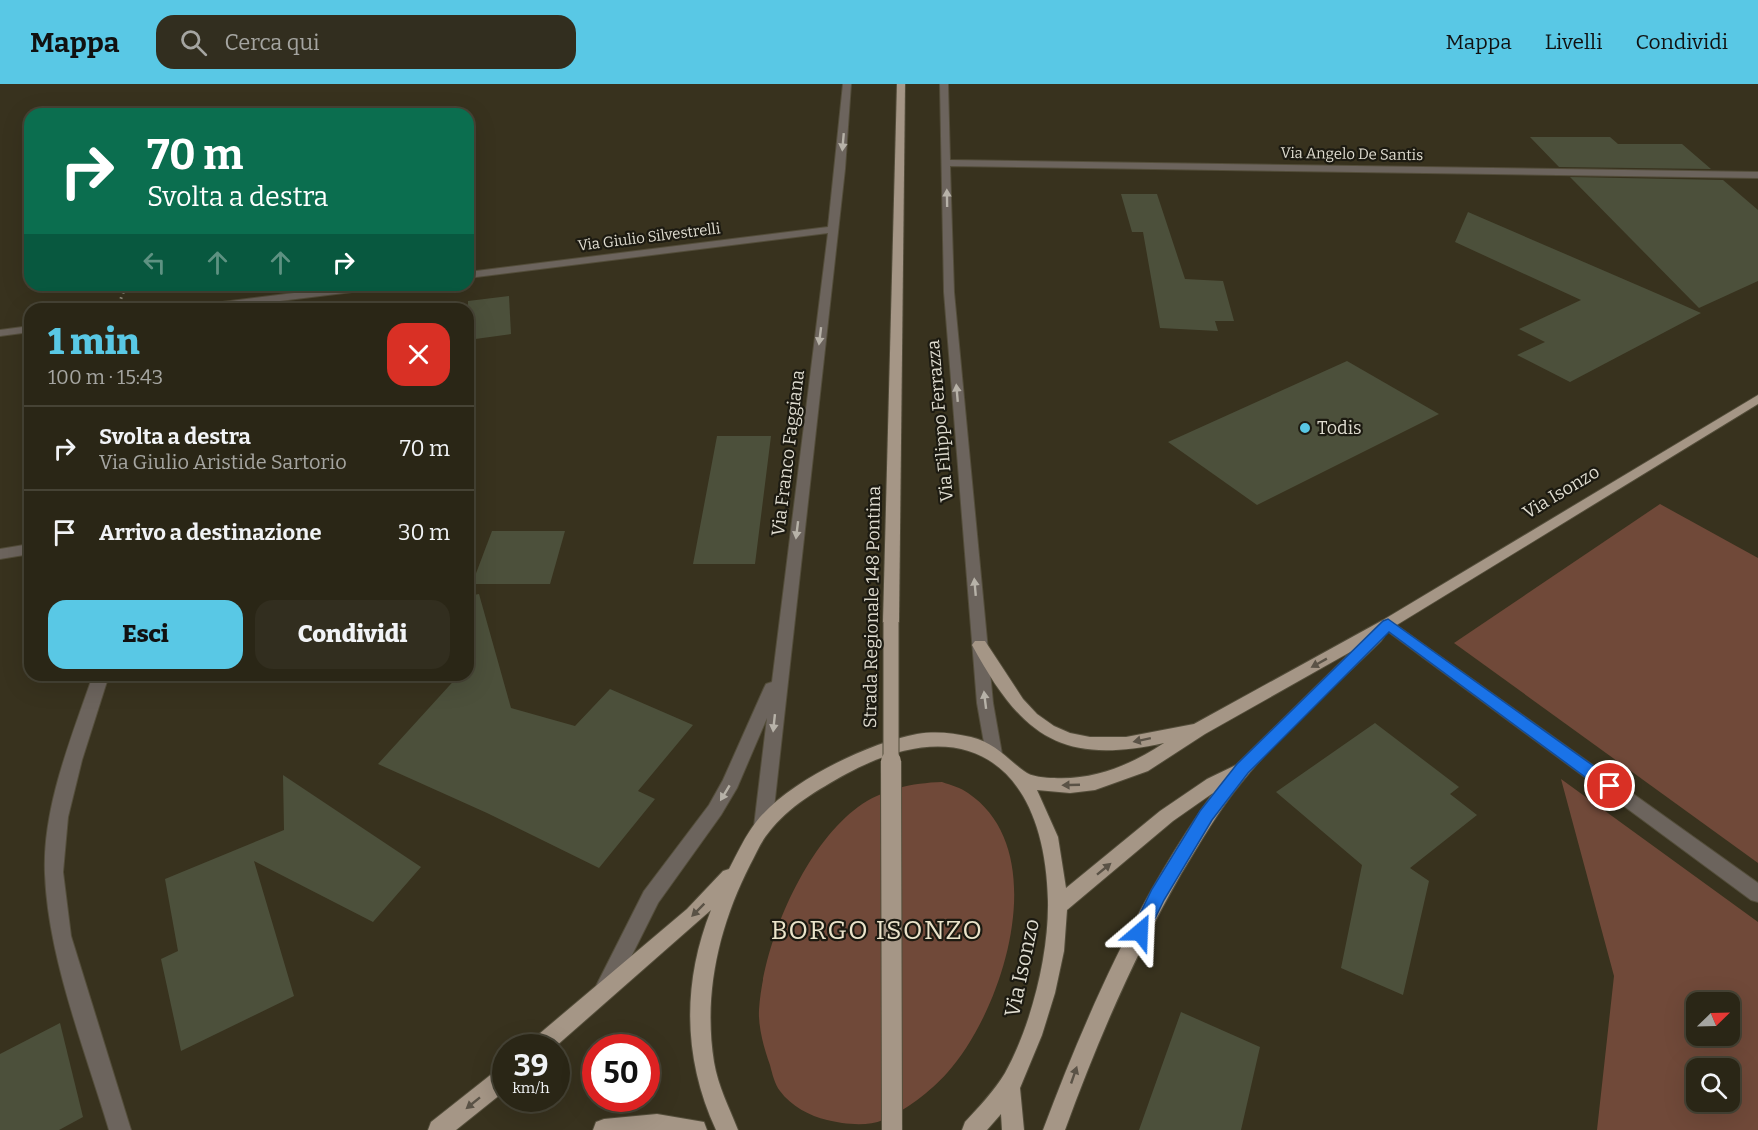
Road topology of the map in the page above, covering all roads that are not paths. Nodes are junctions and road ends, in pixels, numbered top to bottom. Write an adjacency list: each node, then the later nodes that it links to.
1 (847, 84): 6 (street, Via Franco Faggiana, one-way to 6)
2 (901, 84): 36 (main road, Strada Regionale 148 Pontina, bridge)
3 (944, 84): 4 (street, Via Filippo Ferrazza)
4 (946, 163): 5 (street, Via Angelo De Santis); 16 (street, Via Filippo Ferrazza, one-way to 4)
5 (1758, 174)
6 (833, 229): 7 (street, Via Giulio Silvestrelli); 17 (street, Via Franco Faggiana, one-way to 17)
7 (474, 274)
8 (336, 291): 9 (street)
9 (239, 303)
10 (24, 330): 11 (street)
11 (0, 333)
12 (1758, 399): 15 (main road, Via Isonzo)
13 (24, 550): 14 (street)
14 (0, 554)
15 (1388, 624): 19 (main road, one-way to 19); 21 (main road); 25 (street)
16 (980, 645): 19 (main road, one-way to 16); 20 (street, Via Filippo Ferrazza, one-way to 16)
17 (781, 663): 23 (street, Via Franco Faggiana, one-way to 23); 27 (street, one-way to 27)
18 (98, 681): 31 (street)
19 (1199, 729): 22 (main road, one-way to 22)
20 (994, 754): 22 (main road, Via Isonzo); 23 (main road, Via Isonzo)
21 (1243, 769): 26 (main road, one-way to 21); 39 (main road, one-way to 21)
22 (1021, 778): 26 (main road, Via Isonzo)
23 (763, 826): 24 (main road, Via Isonzo)
24 (738, 868): 27 (main road, one-way to 27); 35 (main road)
25 (1758, 894)
26 (1058, 906): 29 (main road, Via Isonzo)
27 (604, 991): 28 (main road)
28 (554, 1034)
29 (1010, 1086): 37 (main road, Via Isonzo); 38 (main road)
30 (492, 1087): 32 (main road, one-way to 32)
31 (120, 1130)
32 (439, 1130)
33 (604, 1130): 34 (main road)
34 (696, 1130)
35 (727, 1130)
36 (892, 1130)
37 (974, 1130)
38 (1013, 1130)
39 (1054, 1130)

